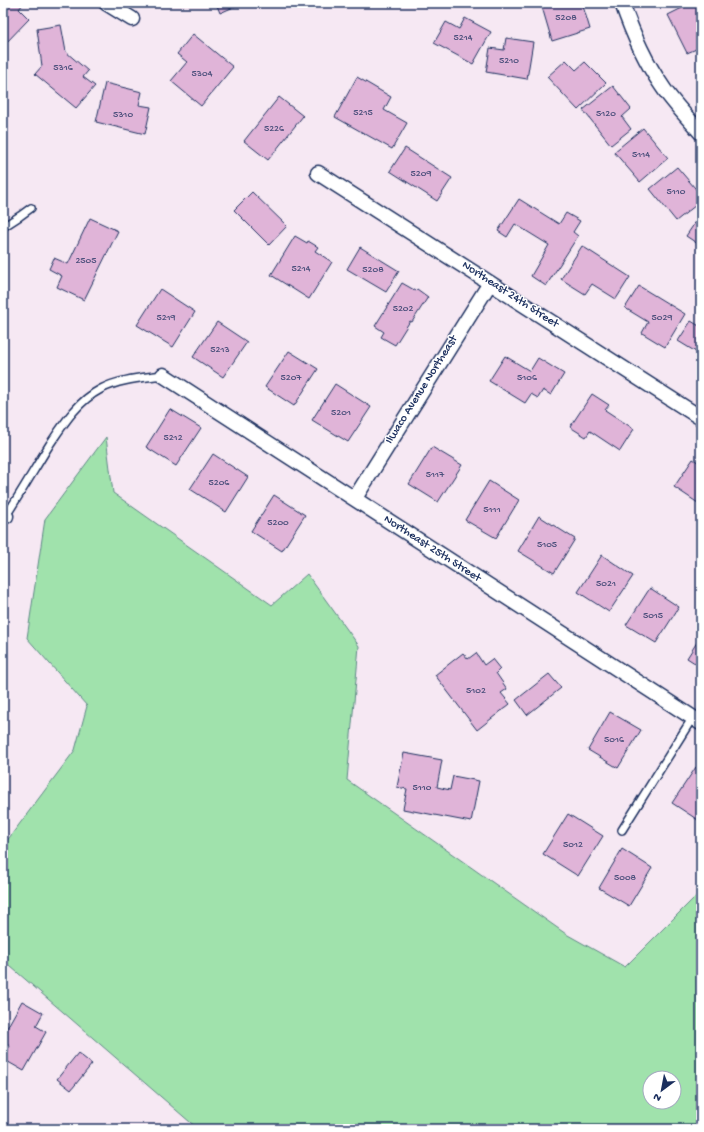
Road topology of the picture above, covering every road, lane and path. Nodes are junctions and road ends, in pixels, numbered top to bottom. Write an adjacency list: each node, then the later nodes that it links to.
1 (106, 3): 3 (street)
2 (622, 3): 4 (street)
3 (132, 19)
4 (701, 133)
5 (318, 173): 8 (street, Northeast 24th Street)
6 (31, 208): 7 (lane)
7 (3, 227)
8 (490, 283): 10 (street, Northeast 24th Street); 11 (street, Ilwaco Avenue Northeast)
9 (163, 375): 11 (street, Northeast 25th Street); 12 (lane)
10 (701, 418)
11 (354, 498): 13 (street, Northeast 25th Street)
12 (4, 516)
13 (697, 720): 14 (lane)
14 (622, 830)

